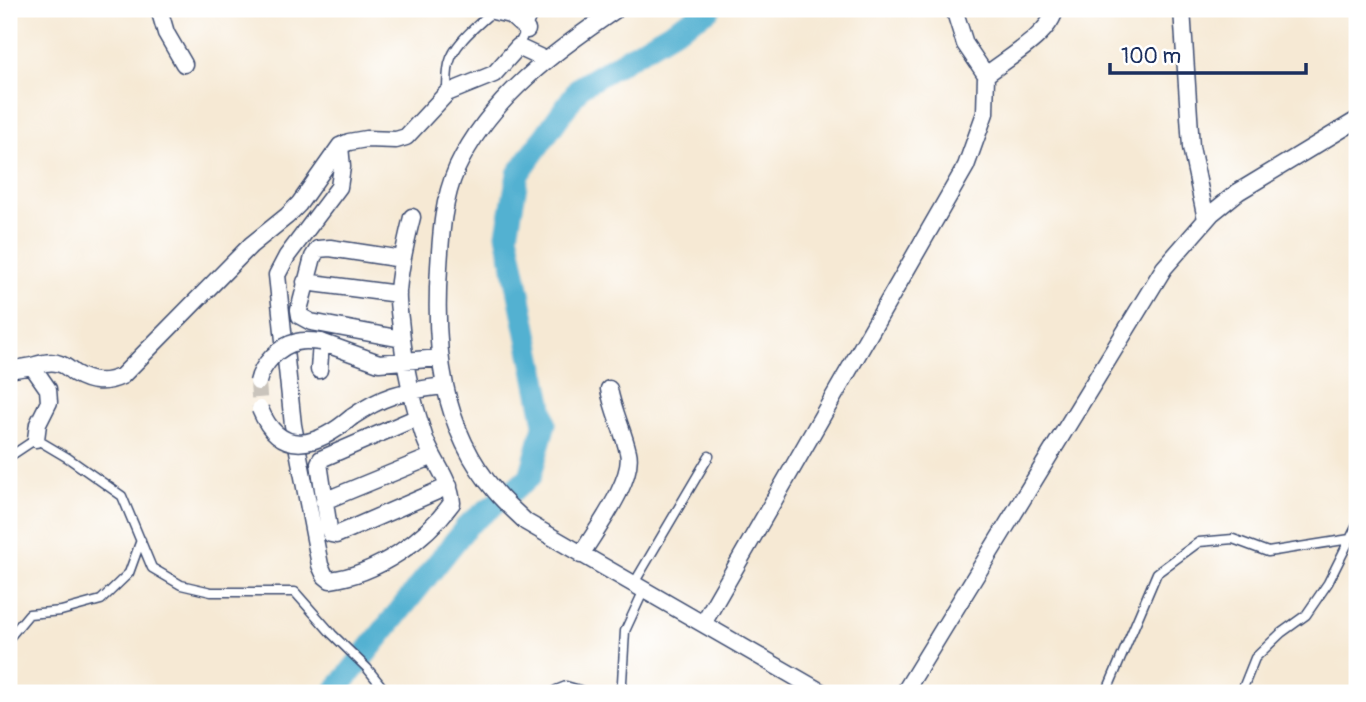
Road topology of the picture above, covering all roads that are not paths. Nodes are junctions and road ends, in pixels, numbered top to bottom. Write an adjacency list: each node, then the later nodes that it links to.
1 (159, 9): 11 (street)
2 (535, 9): 8 (lane)
3 (617, 9): 10 (street)
4 (954, 9): 12 (street)
5 (1055, 9): 12 (street)
6 (1182, 9): 17 (street)
7 (494, 10): 8 (street); 13 (lane)
8 (527, 30): 9 (lane)
9 (519, 47): 10 (street); 13 (street)
10 (546, 60): 23 (street)
11 (184, 64)
12 (986, 75): 45 (street)
13 (447, 93): 15 (street)
14 (1357, 120): 17 (street)
15 (340, 146): 25 (street); 38 (street)
16 (412, 217): 18 (street)
17 (1206, 219): 52 (street)
18 (402, 259): 19 (street); 20 (street)
19 (305, 282): 20 (street); 21 (street)
20 (398, 294): 21 (street)
21 (402, 339): 24 (street)
22 (321, 342): 24 (street); 26 (street); 28 (street, bridge)
23 (440, 358): 24 (street); 29 (street)
24 (404, 361): 31 (street)
25 (32, 366): 27 (street); 34 (street)
26 (319, 369)
27 (9, 370)
28 (258, 382)
29 (443, 386): 31 (street); 43 (street)
30 (609, 389): 43 (street)
31 (410, 391): 32 (street, bridge); 33 (street)
32 (260, 409)
33 (418, 417): 37 (street); 39 (street)
34 (36, 439): 36 (lane); 42 (lane)
35 (709, 456): 44 (lane)
36 (9, 457)
37 (431, 457): 38 (street); 39 (street)
38 (449, 486): 39 (street)
39 (324, 501)
40 (1357, 525): 41 (lane)
41 (1350, 539): 53 (lane); 54 (lane)
42 (141, 540): 46 (lane); 47 (lane)
43 (581, 555): 44 (street)
44 (638, 588): 45 (street); 50 (lane)
45 (704, 622): 51 (street)
46 (9, 638)
47 (387, 693)
48 (554, 693): 49 (lane)
49 (590, 693)
50 (618, 693)
51 (823, 693)
52 (904, 693)
53 (1106, 693)
54 (1241, 693)

